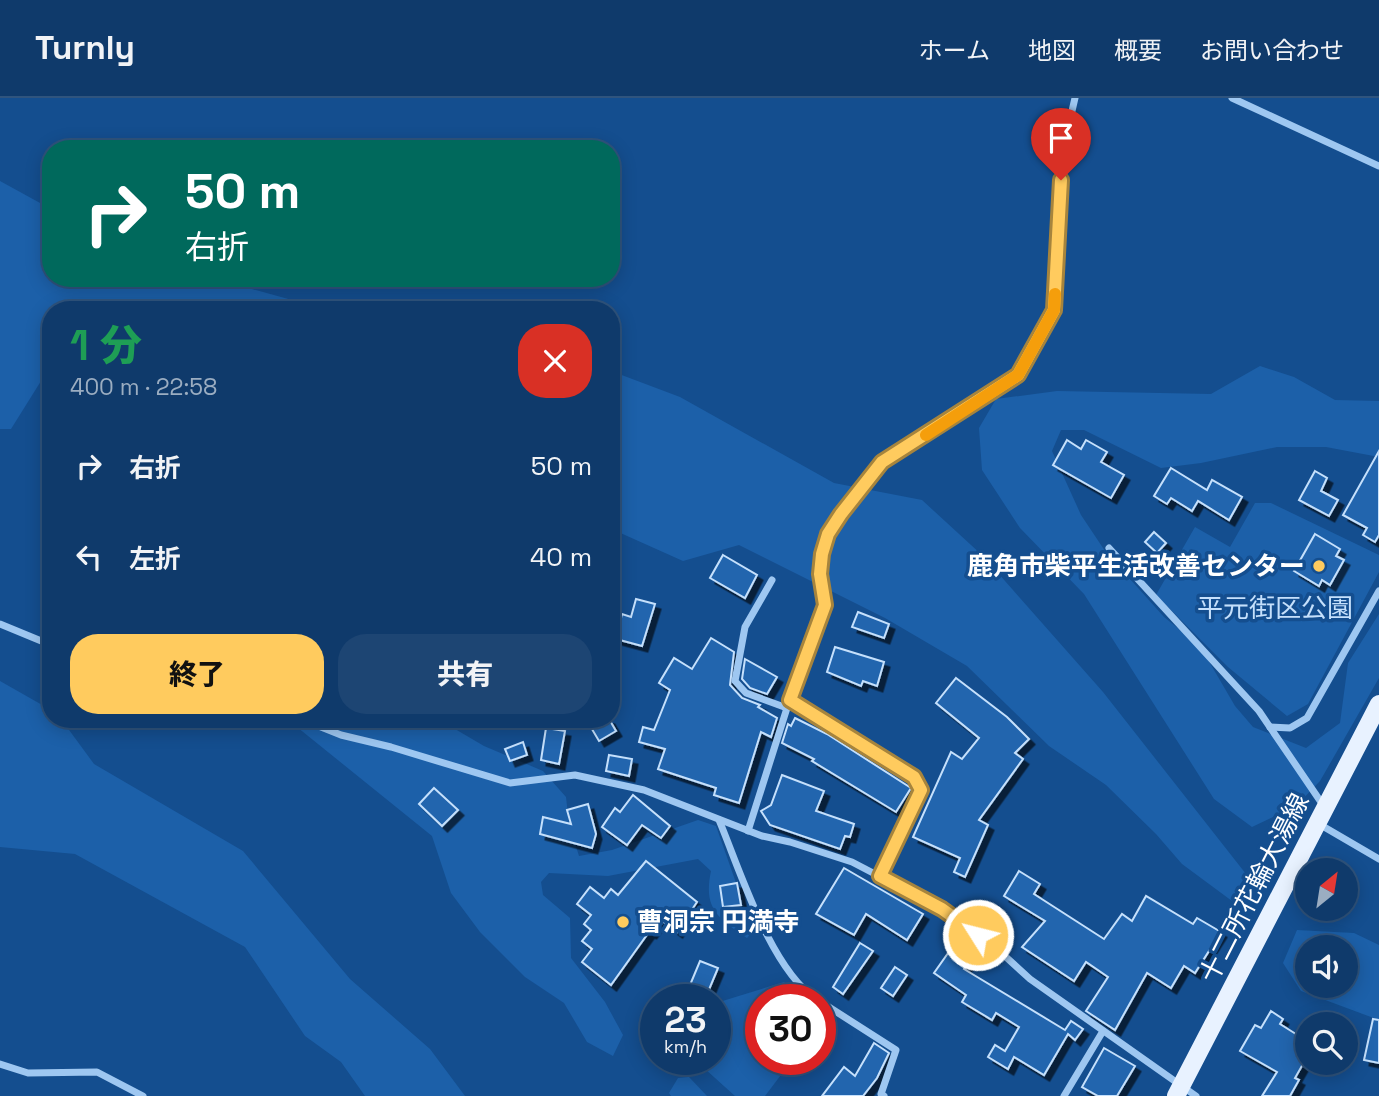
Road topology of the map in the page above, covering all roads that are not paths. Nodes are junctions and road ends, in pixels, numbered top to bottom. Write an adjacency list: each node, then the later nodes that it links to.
1 (1075, 98): 9 (street)
2 (1232, 98): 3 (street)
3 (1379, 166)
4 (1109, 548): 11 (street)
5 (772, 580): 9 (street)
6 (1379, 591): 11 (street)
7 (0, 624): 8 (street)
8 (42, 641)
9 (788, 704): 15 (street); 17 (street)
10 (1379, 704): 13 (main road, 十二所花輪大湯線)
11 (1270, 727): 13 (street)
12 (324, 728): 14 (street)
13 (1321, 816): 16 (street); 22 (main road, 十二所花輪大湯線)
14 (719, 820): 15 (street); 18 (street)
15 (748, 831): 17 (street)
16 (1379, 859)
17 (880, 876): 20 (street)
18 (803, 984)
19 (836, 1012): 24 (street)
20 (1103, 1031): 22 (street); 25 (street)
21 (0, 1064): 23 (street)
22 (1184, 1093)
23 (143, 1096)
24 (884, 1096)
25 (1064, 1096)

